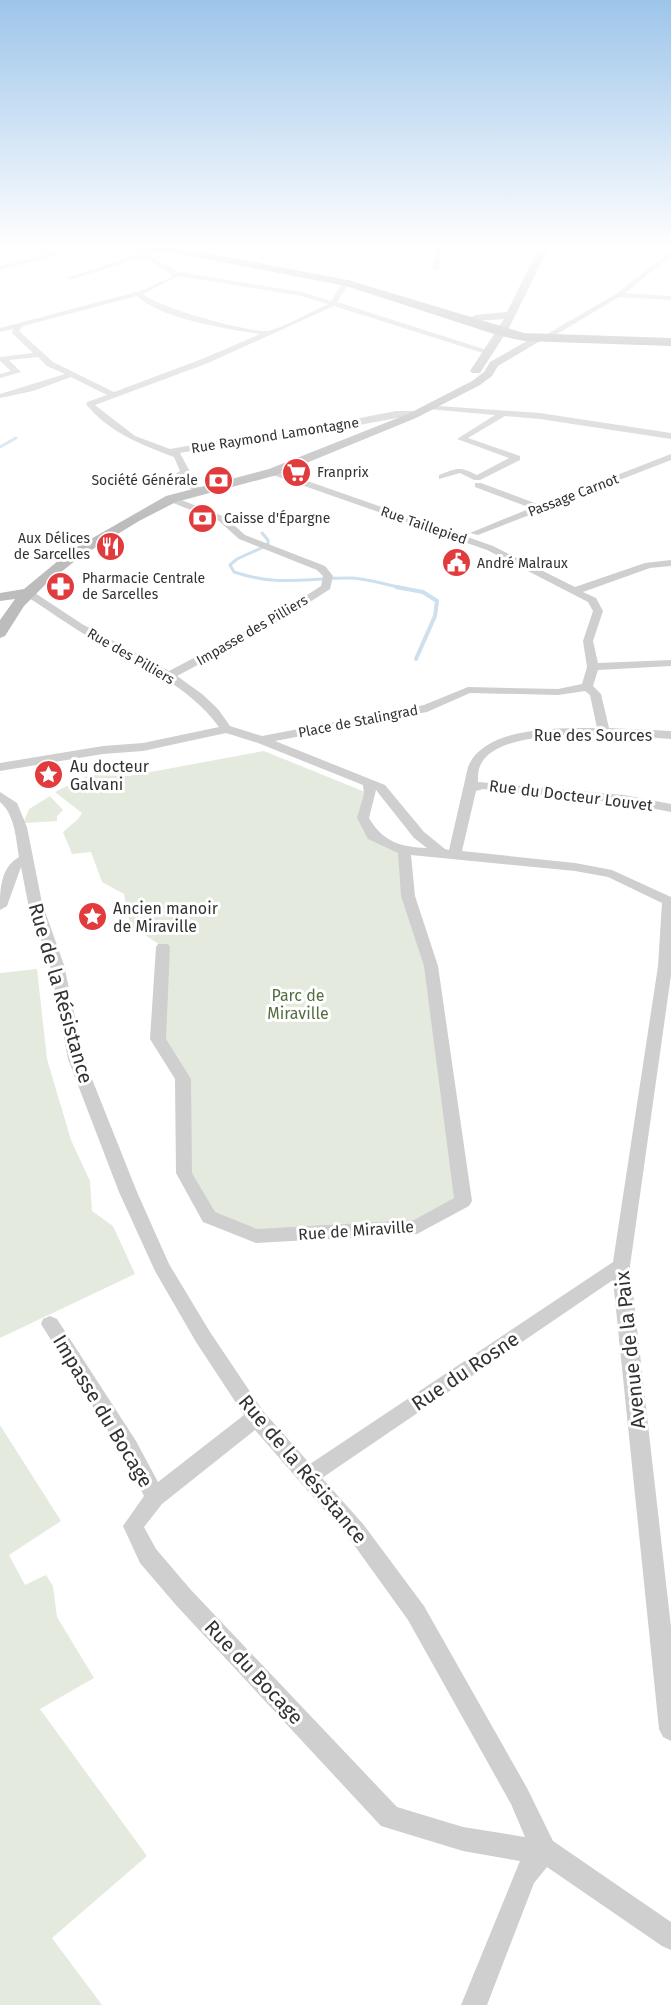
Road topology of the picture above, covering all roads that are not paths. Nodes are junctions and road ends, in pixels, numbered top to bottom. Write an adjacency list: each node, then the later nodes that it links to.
1 (26, 339): 9 (street)
2 (255, 339): 13 (street)
3 (445, 339): 8 (street)
4 (497, 339): 8 (main road)
5 (540, 339): 15 (main road)
6 (593, 339): 7 (main road)
7 (671, 341)
8 (489, 352): 15 (main road)
9 (40, 354): 10 (street); 11 (street)
10 (2, 359): 12 (street)
11 (70, 375): 13 (street); 14 (street)
12 (0, 376)
13 (112, 394): 21 (street)
14 (0, 396)
15 (428, 407): 16 (street); 17 (main road)
16 (504, 413): 18 (street); 24 (street)
17 (415, 414): 21 (street, Rue Raymond Lamontagne); 23 (main road)
18 (644, 432): 19 (street); 20 (street)
19 (671, 436)
20 (661, 444)
21 (171, 452): 26 (street)
22 (671, 457): 28 (street, Passage Carnot)
23 (273, 472): 26 (main road); 31 (street, Rue Taillepied)
24 (442, 477)
25 (478, 485): 28 (street)
26 (202, 491): 27 (main road)
27 (171, 500): 32 (main road); 37 (street, Impasse des Pilliers)
28 (540, 508): 29 (street, Passage Carnot)
29 (475, 533)
30 (671, 563): 31 (street)
31 (575, 591): 36 (street, Rue Taillepied)
32 (28, 593): 33 (main road); 34 (main road); 37 (street, Rue des Pilliers)
33 (0, 597)
34 (0, 633)
35 (671, 663): 36 (street)
36 (593, 667): 38 (street, Rue Taillepied)
37 (169, 676): 39 (street, Rue des Pilliers)
38 (586, 687): 40 (street); 42 (street, Place de Stalingrad)
39 (226, 729): 42 (street); 43 (street)
40 (604, 733): 41 (street, Rue des Sources); 45 (street, Rue des Sources)
41 (671, 735)
42 (262, 740): 44 (street)
43 (0, 767)
44 (369, 782): 48 (street); 49 (street)
45 (471, 789): 47 (street, Rue du Docteur Louvet); 49 (street, Rue des Sources)
46 (0, 796): 50 (street, Rue de la Résistance)
47 (671, 808)
48 (404, 851): 49 (street); 53 (street, Rue de Miraville)
49 (448, 853): 51 (street)
50 (20, 862): 52 (street); 56 (street, Rue de la Résistance)
51 (670, 901): 54 (street, Avenue de la Paix)
52 (0, 906)
53 (163, 947)
54 (621, 1266): 57 (street, Rue du Rosne); 59 (street, Avenue de la Paix)
55 (50, 1324): 58 (street, Impasse du Bocage)
56 (256, 1418): 57 (street, Rue de la Résistance); 58 (street, Rue du Bocage)
57 (309, 1476): 60 (street, Rue de la Résistance)
58 (155, 1497): 60 (street, Rue du Bocage)
59 (671, 1729)
60 (544, 1850): 61 (street); 62 (street)
61 (671, 1937)
62 (474, 2005)

